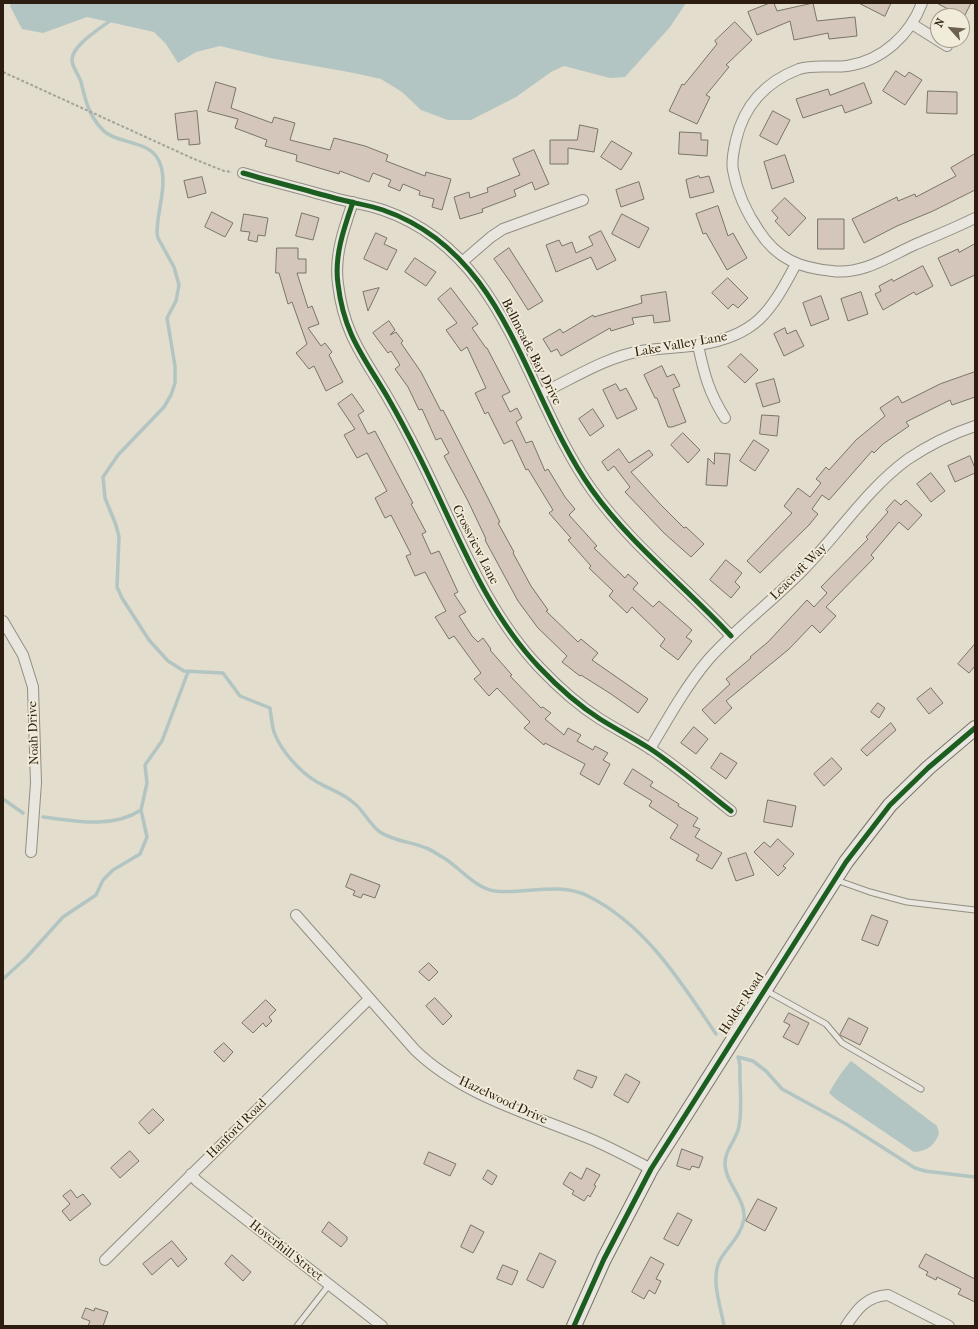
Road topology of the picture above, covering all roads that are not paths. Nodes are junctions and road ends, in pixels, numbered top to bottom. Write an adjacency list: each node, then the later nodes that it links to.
1 (922, 3): 2 (street)
2 (912, 24): 3 (street); 9 (street)
3 (930, 35)
4 (242, 173): 6 (street, Bellmeade Bay Drive)
5 (583, 200): 8 (street)
6 (353, 202): 8 (street, Bellmeade Bay Drive); 17 (street, Crossview Lane)
7 (975, 218): 9 (street)
8 (462, 262): 11 (street, Bellmeade Bay Drive)
9 (796, 264): 10 (street, Lake Valley Lane)
10 (698, 345): 11 (street, Lake Valley Lane); 12 (street)
11 (540, 394): 15 (street, Bellmeade Bay Drive)
12 (725, 418)
13 (975, 426): 15 (street, Leacroft Way)
14 (3, 622): 19 (street, Noah Drive)
15 (731, 636): 17 (street, Leacroft Way)
16 (975, 728): 20 (street, Holder Road)
17 (650, 749): 18 (street, Crossview Lane)
18 (731, 811)
19 (32, 852)
20 (835, 879): 21 (lane); 23 (street, Holder Road)
21 (975, 910)
22 (296, 916): 24 (street, Hazelwood Drive)
23 (764, 990): 25 (lane); 26 (street, Holder Road)
24 (369, 998): 26 (street, Hazelwood Drive); 27 (street, Hanford Road)
25 (920, 1089)
26 (651, 1169): 32 (street, Holder Road)
27 (191, 1174): 28 (street, Hanford Road); 29 (street, Hoverhill Street)
28 (105, 1260)
29 (329, 1285): 30 (lane); 31 (street, Hoverhill Street)
30 (297, 1326)
31 (382, 1326)
32 (574, 1326)
33 (846, 1326): 34 (street)
34 (949, 1326)

